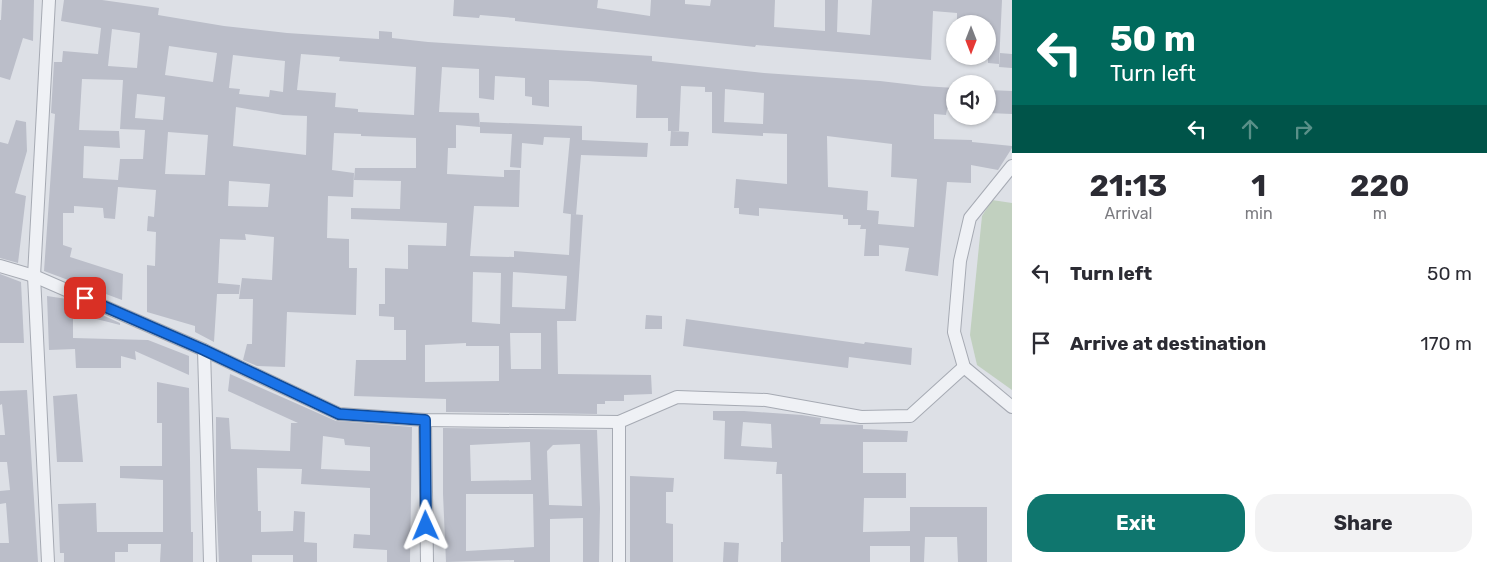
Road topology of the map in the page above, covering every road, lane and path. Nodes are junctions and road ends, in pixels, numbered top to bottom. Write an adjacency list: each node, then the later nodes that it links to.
1 (49, 0): 4 (street)
2 (1012, 166): 6 (street)
3 (0, 266): 4 (street)
4 (34, 276): 5 (street); 10 (street)
5 (204, 350): 8 (street); 11 (street)
6 (964, 367): 7 (street); 9 (street)
7 (1012, 407)
8 (425, 420): 9 (street); 12 (street)
9 (619, 422): 13 (street)
10 (48, 562)
11 (210, 562)
12 (427, 562)
13 (619, 562)

